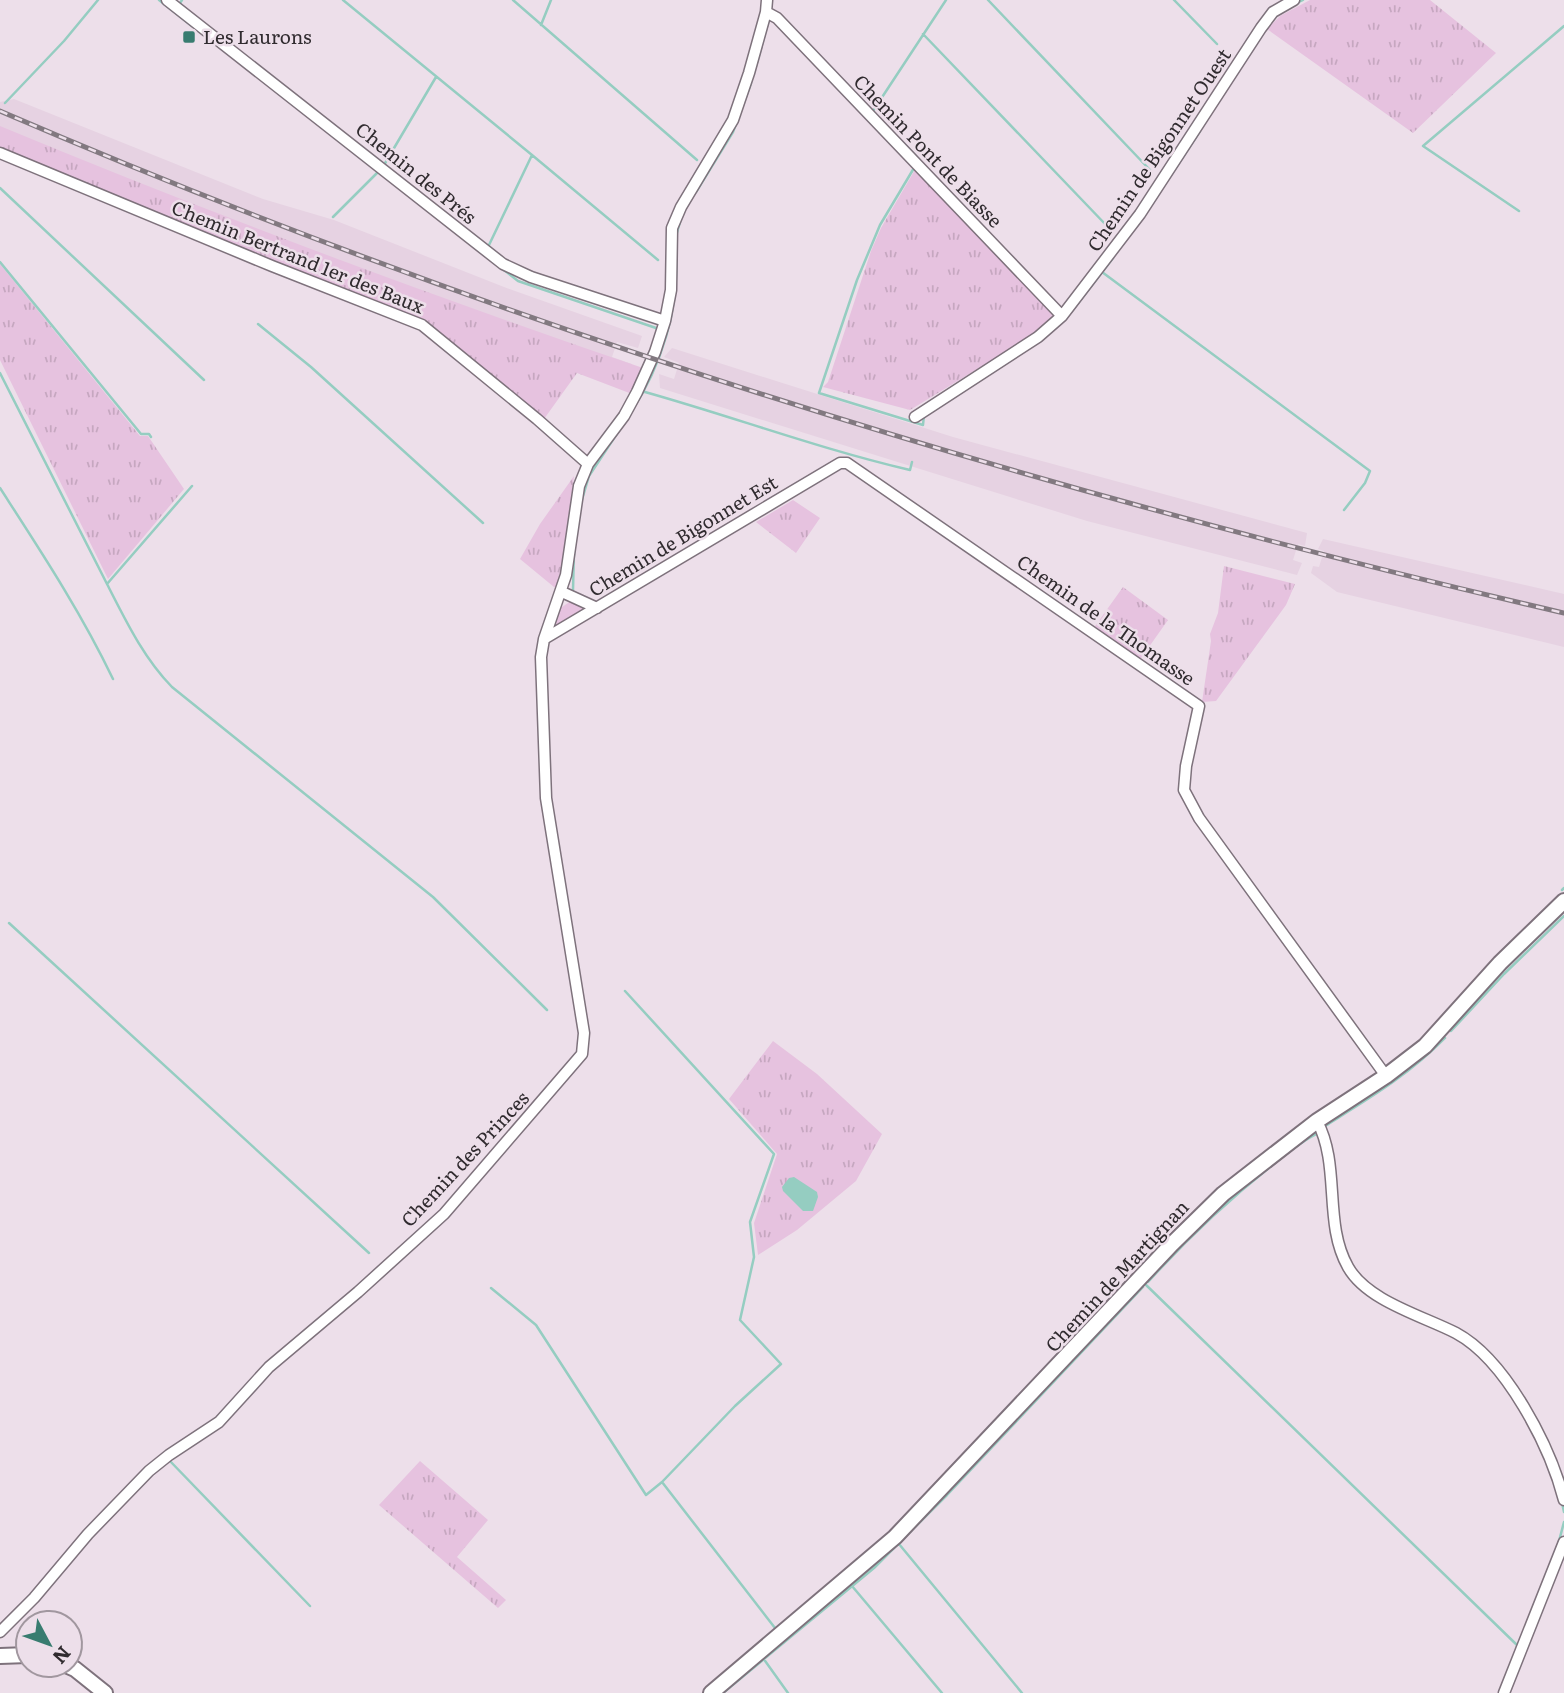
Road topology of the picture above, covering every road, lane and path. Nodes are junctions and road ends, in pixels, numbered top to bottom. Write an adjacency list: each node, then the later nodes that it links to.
1 (767, 0): 4 (street, Chemin des Princes)
2 (1294, 0): 6 (street, Chemin de Bigonnet Ouest)
3 (172, 1): 7 (street, Chemin des Prés)
4 (766, 12): 6 (street, Chemin Pont de Biasse); 7 (street, Chemin des Princes)
5 (0, 153): 10 (street, Chemin Bertrand 1er des Baux)
6 (1062, 316): 8 (street, Chemin de Bigonnet Ouest)
7 (664, 321): 10 (street, Chemin des Princes)
8 (915, 417)
9 (840, 463): 12 (street, Chemin de Bigonnet Est); 15 (street, Chemin de la Thomasse)
10 (588, 464): 11 (street, Chemin des Princes)
11 (562, 592): 12 (street); 13 (street, Chemin des Princes)
12 (597, 608): 13 (street, Chemin de Bigonnet Est)
13 (544, 639): 19 (street, Chemin des Princes)
14 (1564, 901): 15 (main road, Chemin de Martignan)
15 (1386, 1076): 16 (main road, Chemin de Martignan)
16 (1317, 1122): 17 (street); 22 (main road, Chemin de Martignan)
17 (1564, 1500)
18 (1564, 1542): 23 (street)
19 (0, 1632)
20 (84, 1676): 21 (main road)
21 (105, 1693)
22 (710, 1693)
23 (1504, 1693)

